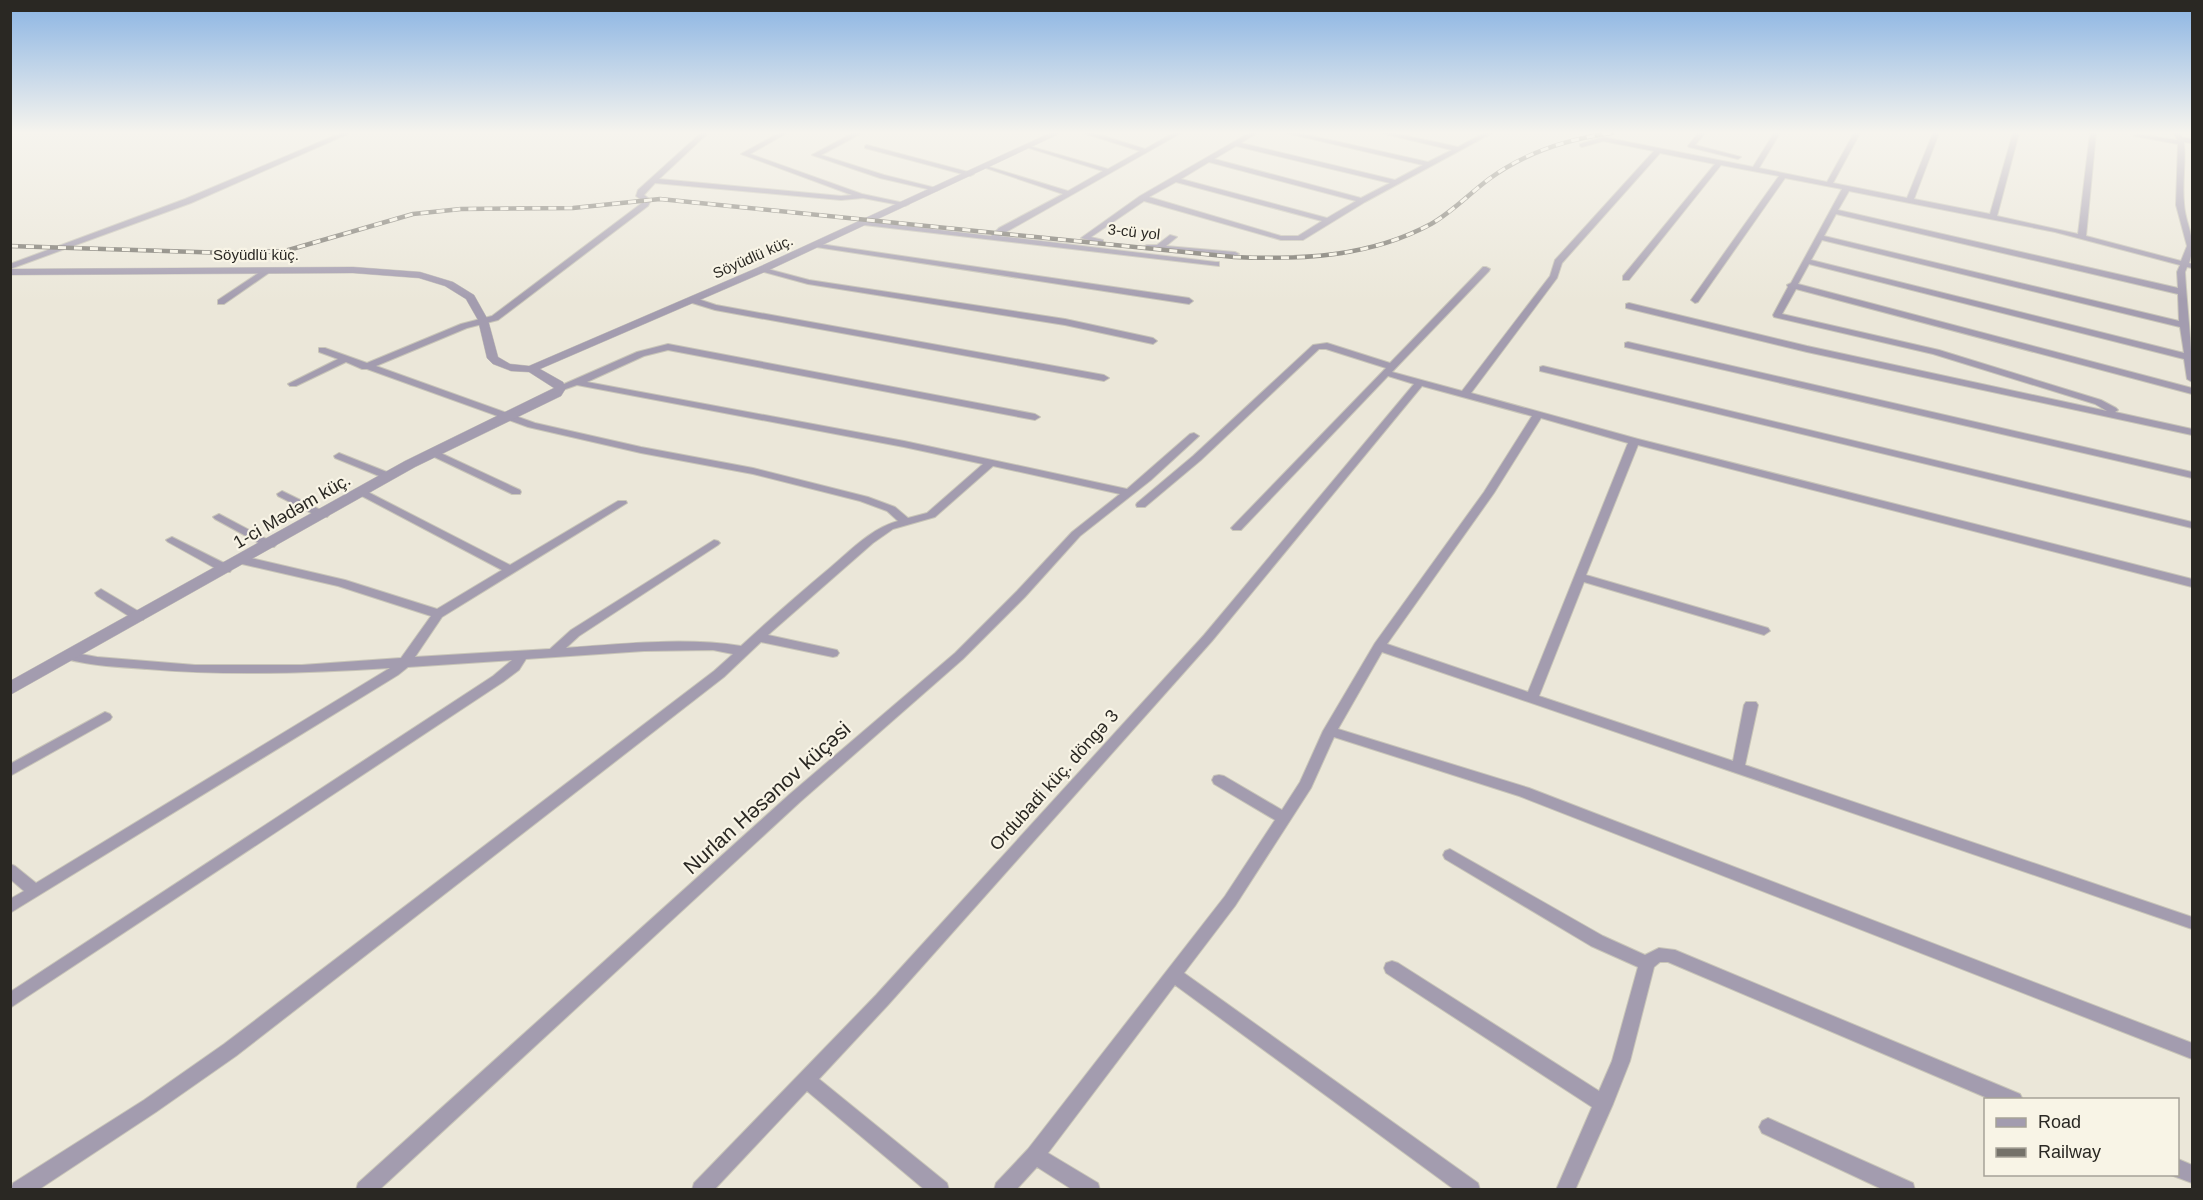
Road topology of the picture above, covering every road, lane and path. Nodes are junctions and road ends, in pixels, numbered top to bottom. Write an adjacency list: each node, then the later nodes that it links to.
1 (214, 189): 43 (street)
2 (646, 189): 56 (street)
3 (743, 189): 22 (street)
4 (843, 189): 22 (street)
5 (936, 189): 26 (street, Söyüdlü küç.)
6 (1056, 189): 21 (street)
7 (1075, 189): 21 (street)
8 (1157, 189): 23 (street, 3-cü yol)
9 (1214, 189): 29 (street)
10 (1320, 189): 24 (street)
11 (1382, 189): 24 (street)
12 (1624, 189): 74 (street)
13 (1698, 189): 48 (street)
14 (1773, 189): 52 (street)
15 (1846, 189): 27 (street)
16 (1857, 189): 25 (street)
17 (1914, 189): 25 (street)
18 (2001, 189): 28 (street)
19 (2087, 189): 34 (street)
20 (2180, 189): 42 (street)
21 (1068, 193): 31 (street)
22 (863, 196): 26 (street)
23 (1143, 198): 29 (street); 36 (street, 3-cü yol)
24 (1362, 200): 29 (street)
25 (1910, 200): 28 (street)
26 (905, 204): 30 (street, Söyüdlü küç.)
27 (1833, 212): 33 (street); 50 (street)
28 (1993, 217): 34 (street)
29 (1329, 221)
30 (864, 223): 31 (street); 35 (street, Söyüdlü küç.)
31 (995, 236): 41 (street)
32 (1173, 237): 36 (street)
33 (1819, 237): 39 (street); 40 (street)
34 (2082, 237): 42 (street)
35 (816, 245): 44 (street, Söyüdlü küç.); 53 (street)
36 (1159, 248): 38 (street, 3-cü yol)
37 (1915, 252): 40 (street)
38 (1235, 254)
39 (1805, 261): 49 (street); 61 (street)
40 (1929, 263): 57 (street)
41 (1216, 264)
42 (2189, 266): 50 (street)
43 (10, 267)
44 (763, 269): 51 (street, Söyüdlü küç.); 58 (street)
45 (1486, 269): 66 (street)
46 (269, 270): 47 (street, Söyüdlü küç.); 54 (street); 56 (street, Söyüdlü küç.)
47 (10, 272)
48 (1626, 278)
49 (1791, 285): 73 (street); 75 (street)
50 (2182, 292): 57 (street)
51 (692, 300): 64 (street, Söyüdlü küç.); 67 (street)
52 (1695, 300)
53 (1190, 301)
54 (221, 302)
55 (1629, 306): 75 (street)
56 (483, 320): 63 (street); 64 (street, Söyüdlü küç.)
57 (2184, 325): 61 (street)
58 (1153, 341)
59 (1628, 345): 85 (street)
60 (322, 350): 62 (street)
61 (2190, 358): 68 (street)
62 (345, 359): 63 (street); 71 (street)
63 (365, 367): 77 (street)
64 (531, 369): 72 (street)
65 (1543, 369): 96 (street)
66 (1389, 370): 69 (street); 92 (street); 97 (street)
67 (1104, 378)
68 (2193, 379)
69 (1420, 382): 74 (street); 137 (street, Ordubadi küç. döngə 3)
70 (579, 383): 72 (street); 78 (street); 84 (street)
71 (293, 384)
72 (560, 388): 77 (street, 1-ci Mədəm küç.)
73 (2193, 391)
74 (1465, 394): 76 (street)
75 (2114, 414): 79 (street)
76 (1538, 415): 81 (street); 111 (street)
77 (511, 417): 82 (street, 1-ci Mədəm küç.); 95 (street)
78 (1035, 417)
79 (2193, 432)
80 (1194, 436): 89 (street, Nurlan Həsənov küçəsi)
81 (1634, 441): 104 (street); 105 (street)
82 (432, 452): 86 (street, 1-ci Mədəm küç.); 88 (street)
83 (339, 456): 86 (street)
84 (992, 462): 89 (street); 95 (street)
85 (2193, 475)
86 (388, 476): 87 (street, 1-ci Mədəm küç.)
87 (362, 492): 93 (street, 1-ci Mədəm küç.); 103 (street)
88 (516, 492)
89 (1128, 492): 145 (street, Nurlan Həsənov küçəsi)
90 (282, 494): 93 (street)
91 (622, 503): 103 (street)
92 (1141, 505)
93 (324, 514): 100 (street, 1-ci Mədəm küç.)
94 (219, 517): 100 (street)
95 (906, 522): 110 (street)
96 (2193, 525)
97 (1237, 528)
98 (172, 540): 102 (street)
99 (714, 543): 114 (street)
100 (270, 545): 101 (street, 1-ci Mədəm küç.)
101 (242, 560): 102 (street, 1-ci Mədəm küç.); 107 (street)
102 (226, 569): 108 (street, 1-ci Mədəm küç.)
103 (510, 570): 107 (street)
104 (1580, 577): 109 (street); 119 (street)
105 (2193, 583)
106 (101, 593): 108 (street)
107 (438, 614): 117 (street)
108 (139, 617): 115 (street, 1-ci Mədəm küç.)
109 (1764, 631)
110 (758, 637): 112 (street); 113 (street)
111 (1379, 646): 119 (street); 122 (street)
112 (743, 651): 114 (street); 144 (street)
113 (834, 652)
114 (553, 653): 116 (street)
115 (70, 656): 117 (street); 118 (street, 1-ci Mədəm küç.)
116 (521, 656): 117 (street); 135 (street)
117 (405, 662): 129 (street)
118 (10, 689)
119 (1532, 697): 123 (street)
120 (1751, 705): 123 (street)
121 (105, 717): 124 (street)
122 (1330, 731): 126 (street); 136 (street)
123 (1738, 768): 131 (street)
124 (10, 771)
125 (1219, 780): 126 (street)
126 (1284, 818): 134 (street)
127 (1450, 855): 132 (street)
128 (10, 870): 129 (street)
129 (35, 891): 130 (street)
130 (10, 907)
131 (2193, 923)
132 (1647, 964): 138 (street); 139 (street)
133 (1392, 968): 139 (street)
134 (1173, 974): 141 (street); 150 (street)
135 (10, 1001)
136 (2193, 1051)
137 (807, 1080): 146 (street, Ordubadi küç. döngə 3); 147 (street)
138 (2009, 1098)
139 (1604, 1104): 151 (street)
140 (1768, 1127): 152 (street)
141 (1035, 1155): 148 (street); 149 (street)
142 (2179, 1168): 143 (street)
143 (2193, 1174)
144 (20, 1190)
145 (365, 1190)
146 (700, 1190)
147 (940, 1190)
148 (1003, 1190)
149 (1091, 1190)
150 (1471, 1190)
151 (1565, 1190)
152 (1906, 1190)

